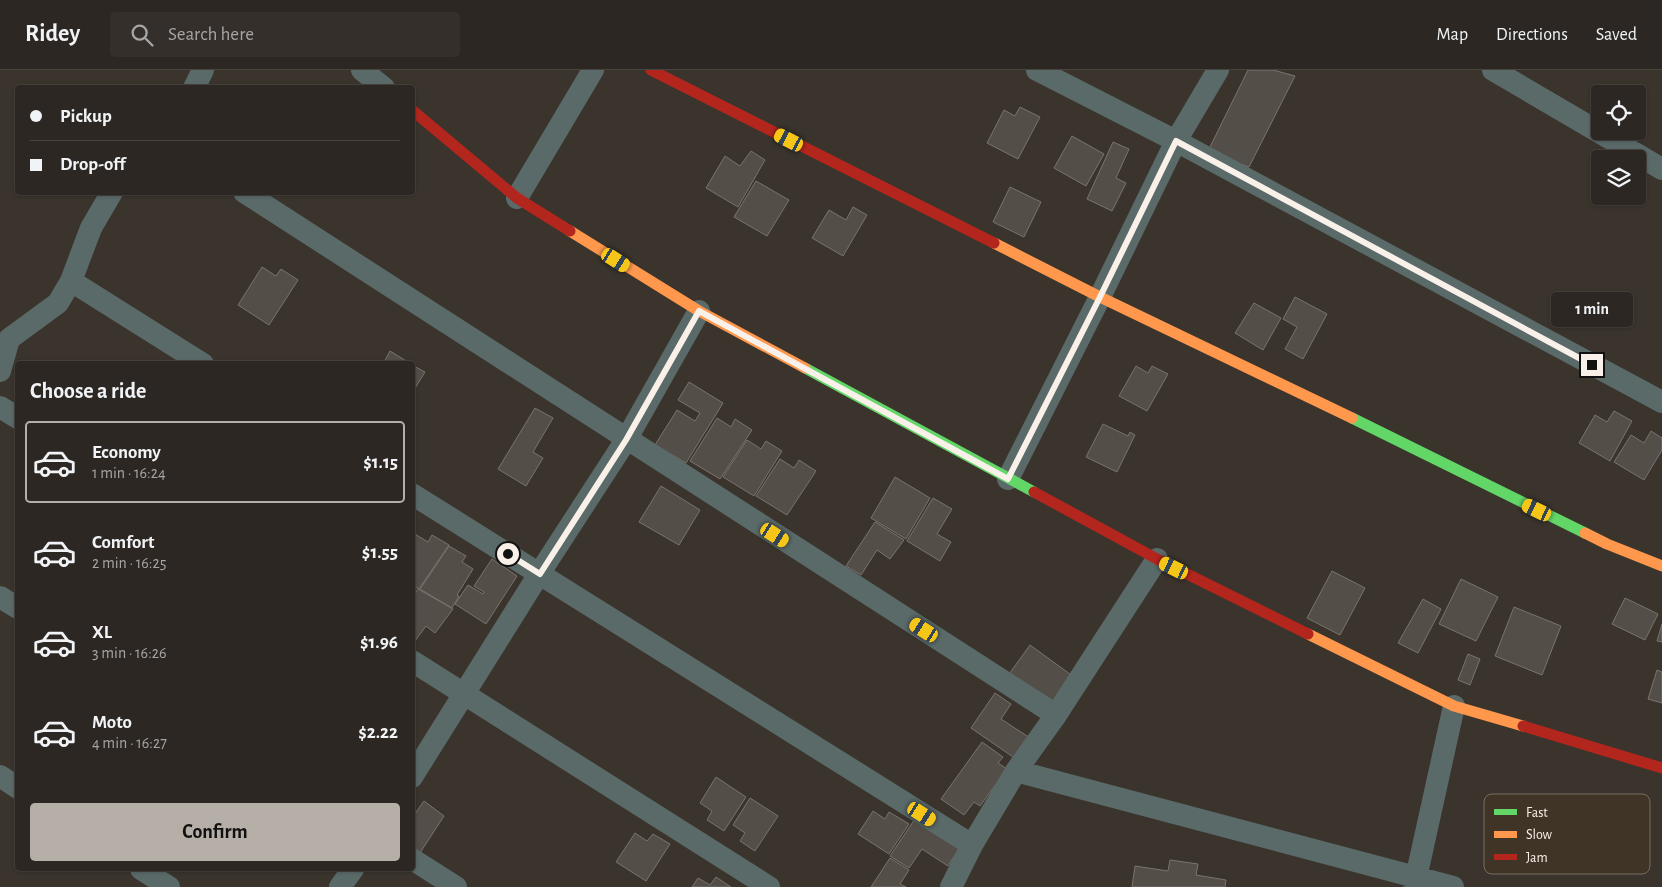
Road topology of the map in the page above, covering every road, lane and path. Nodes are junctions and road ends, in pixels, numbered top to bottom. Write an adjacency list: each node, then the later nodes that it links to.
1 (203, 70): 8 (street)
2 (362, 70): 9 (street)
3 (593, 70): 15 (street)
4 (651, 70): 17 (street)
5 (1037, 70): 11 (street)
6 (1218, 70): 11 (street)
7 (1493, 70): 12 (street)
8 (196, 85)
9 (380, 85)
10 (415, 113): 15 (street)
11 (1176, 141): 17 (street); 21 (street)
12 (1662, 169)
13 (110, 195): 16 (street)
14 (249, 195): 24 (street)
15 (517, 198): 18 (street)
16 (71, 282): 19 (street); 20 (street)
17 (1100, 297): 25 (street); 28 (street)
18 (699, 311): 24 (street); 25 (street)
19 (198, 361)
20 (0, 371)
21 (1662, 402)
22 (0, 407): 23 (street)
23 (15, 416)
24 (626, 440): 29 (street); 35 (street)
25 (1008, 479): 27 (street)
26 (415, 496): 29 (street)
27 (1157, 559): 34 (street); 35 (street)
28 (1662, 566)
29 (540, 574): 33 (street); 41 (street)
30 (0, 597): 31 (street)
31 (15, 606)
32 (415, 663): 33 (street)
33 (465, 694): 38 (street); 49 (street)
34 (1454, 706): 36 (street); 45 (street)
35 (1056, 715): 37 (street)
36 (1662, 768)
37 (1016, 771): 41 (street); 45 (street)
38 (415, 772)
39 (0, 776): 40 (street)
40 (15, 786)
41 (972, 845): 50 (street)
42 (415, 861): 48 (street)
43 (144, 871): 46 (street)
44 (351, 871): 47 (street)
45 (1415, 882): 51 (street)
46 (169, 887)
47 (340, 887)
48 (456, 887)
49 (769, 887)
50 (951, 887)
51 (1452, 887)

